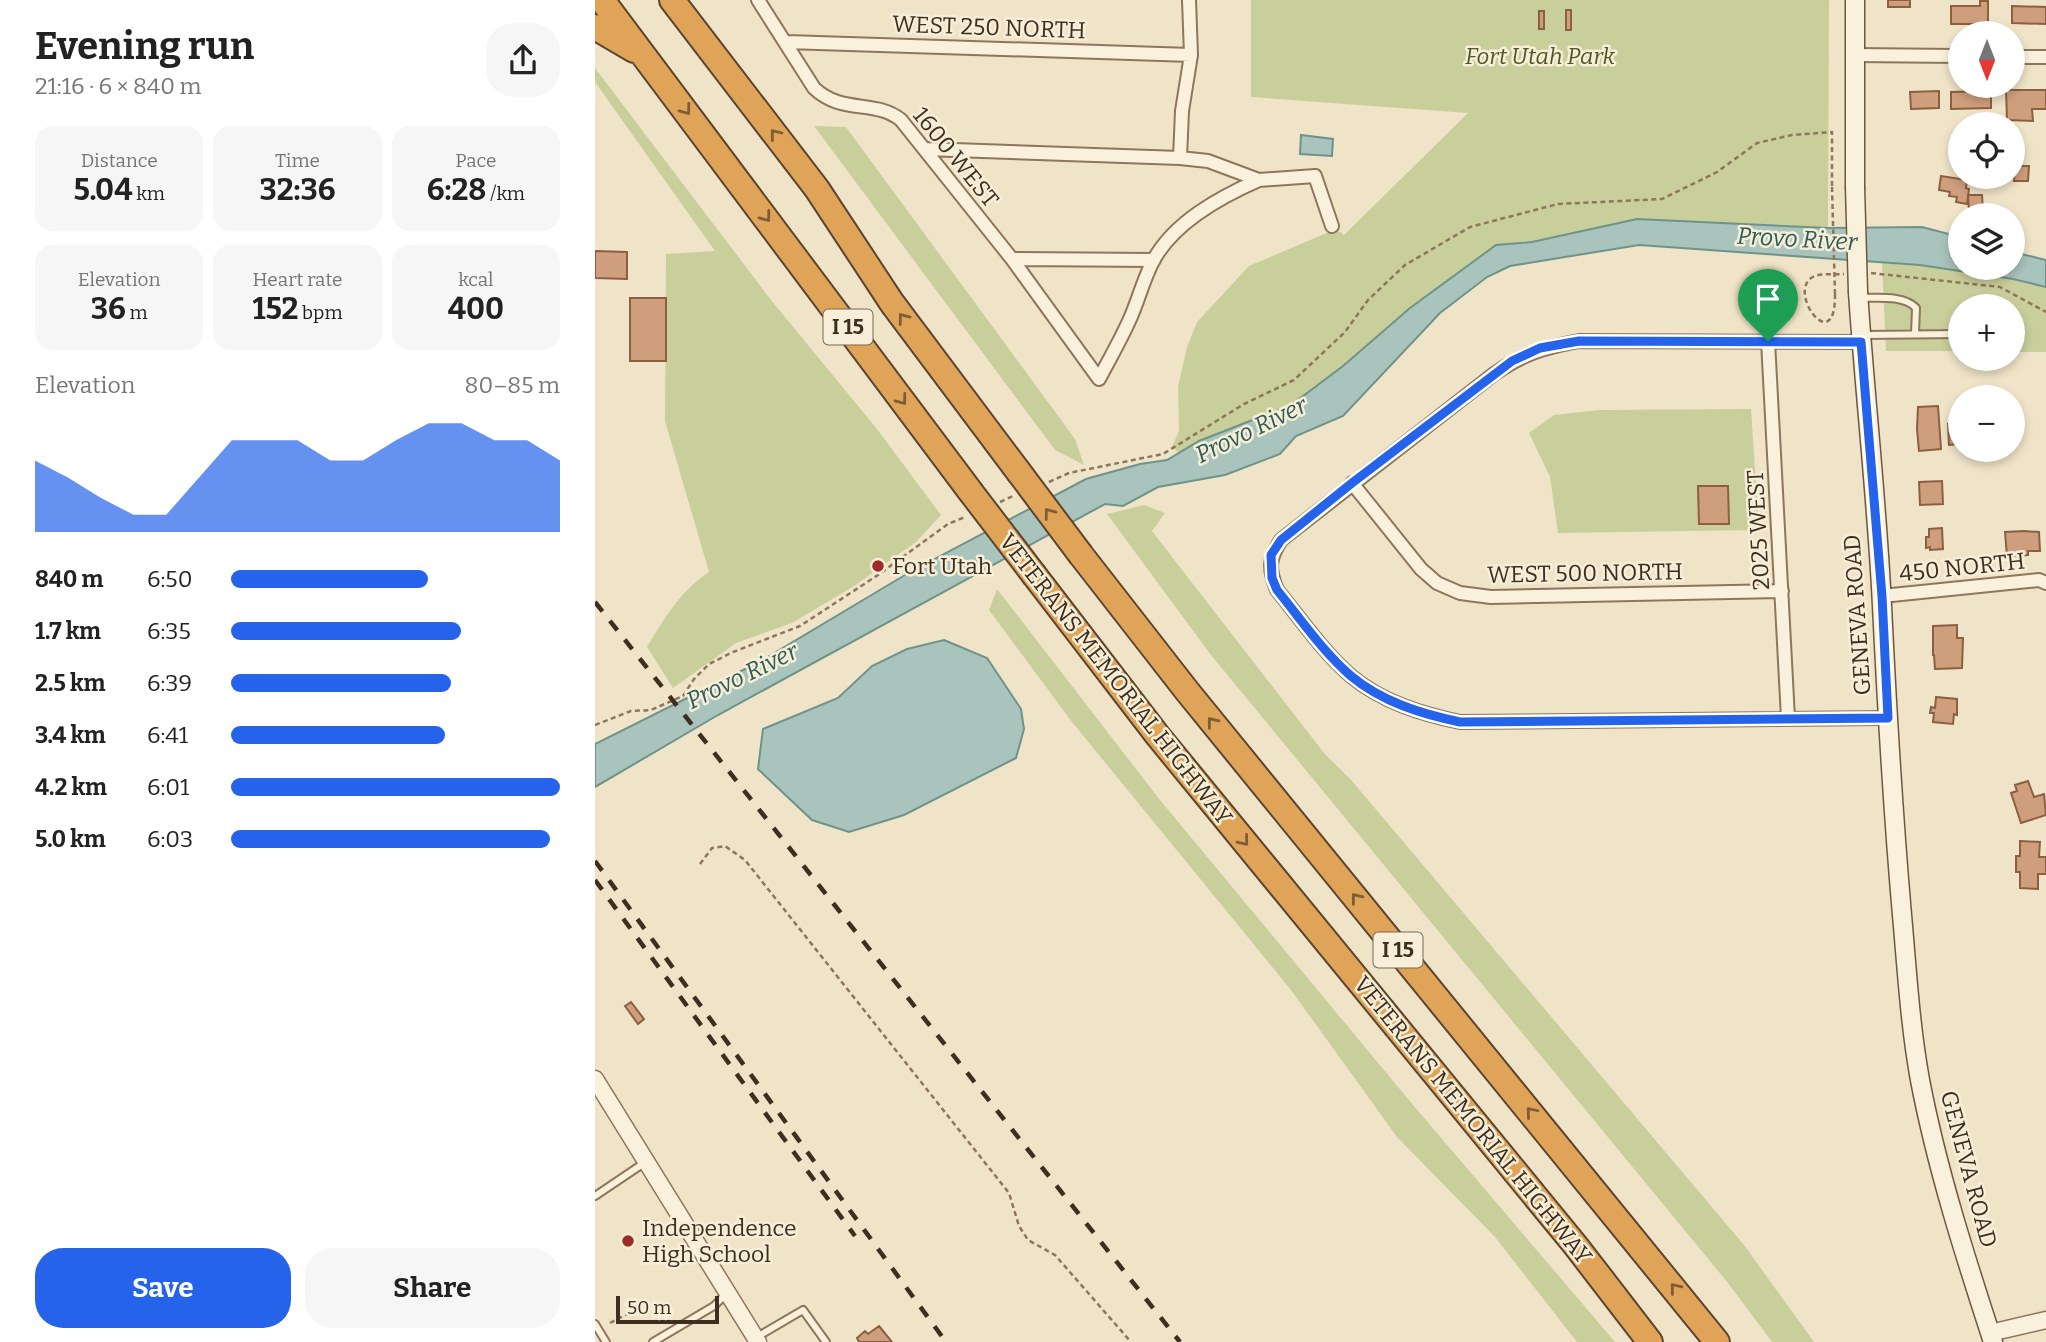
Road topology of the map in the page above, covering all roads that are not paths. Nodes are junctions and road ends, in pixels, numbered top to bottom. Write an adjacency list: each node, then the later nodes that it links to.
1 (602, 0): 11 (highway, VETERANS MEMORIAL HIGHWAY / I 15)
2 (672, 0): 43 (highway, VETERANS MEMORIAL HIGHWAY / I 15, one-way to 2, bridge)
3 (758, 0): 7 (street, 1600 WEST)
4 (1189, 0): 8 (street)
5 (1855, 0): 9 (main road, GENEVA ROAD)
6 (595, 27): 11 (highway)
7 (787, 42): 8 (street, WEST 250 NORTH); 14 (street, 1600 WEST)
8 (1191, 55): 15 (street)
9 (1854, 55): 10 (street); 20 (main road, GENEVA ROAD, bridge)
10 (1948, 56)
11 (646, 57): 42 (highway, VETERANS MEMORIAL HIGHWAY / I 15, one-way to 42, bridge)
12 (2025, 57): 13 (street)
13 (2046, 57)
14 (925, 149): 15 (street); 18 (street, 1600 WEST)
15 (1180, 158): 16 (street)
16 (1259, 180): 17 (street); 19 (street)
17 (1332, 226)
18 (1012, 259): 19 (street); 19 (street, 1600 WEST)
19 (1154, 260)
20 (1859, 295): 21 (lane); 23 (main road, GENEVA ROAD)
21 (1915, 334): 22 (lane); 23 (lane)
22 (1948, 334)
23 (1861, 339): 24 (street); 28 (main road, GENEVA ROAD)
24 (1768, 341): 25 (street); 27 (street, 2025 WEST)
25 (1352, 483): 27 (street, WEST 500 NORTH); 29 (street)
26 (2046, 583): 28 (street, 450 NORTH)
27 (1782, 591): 29 (street, 2025 WEST)
28 (1882, 596): 30 (main road, GENEVA ROAD)
29 (1788, 718): 30 (street)
30 (1888, 718): 37 (main road, GENEVA ROAD)
31 (595, 1079): 32 (street)
32 (646, 1162): 33 (lane); 34 (street)
33 (595, 1196)
34 (727, 1293): 38 (street); 40 (lane)
35 (2046, 1320): 37 (street)
36 (595, 1324): 39 (lane)
37 (1992, 1337)
38 (757, 1340): 41 (lane)
39 (606, 1342)
40 (653, 1342)
41 (826, 1342)
42 (1650, 1342)
43 (1717, 1342)

